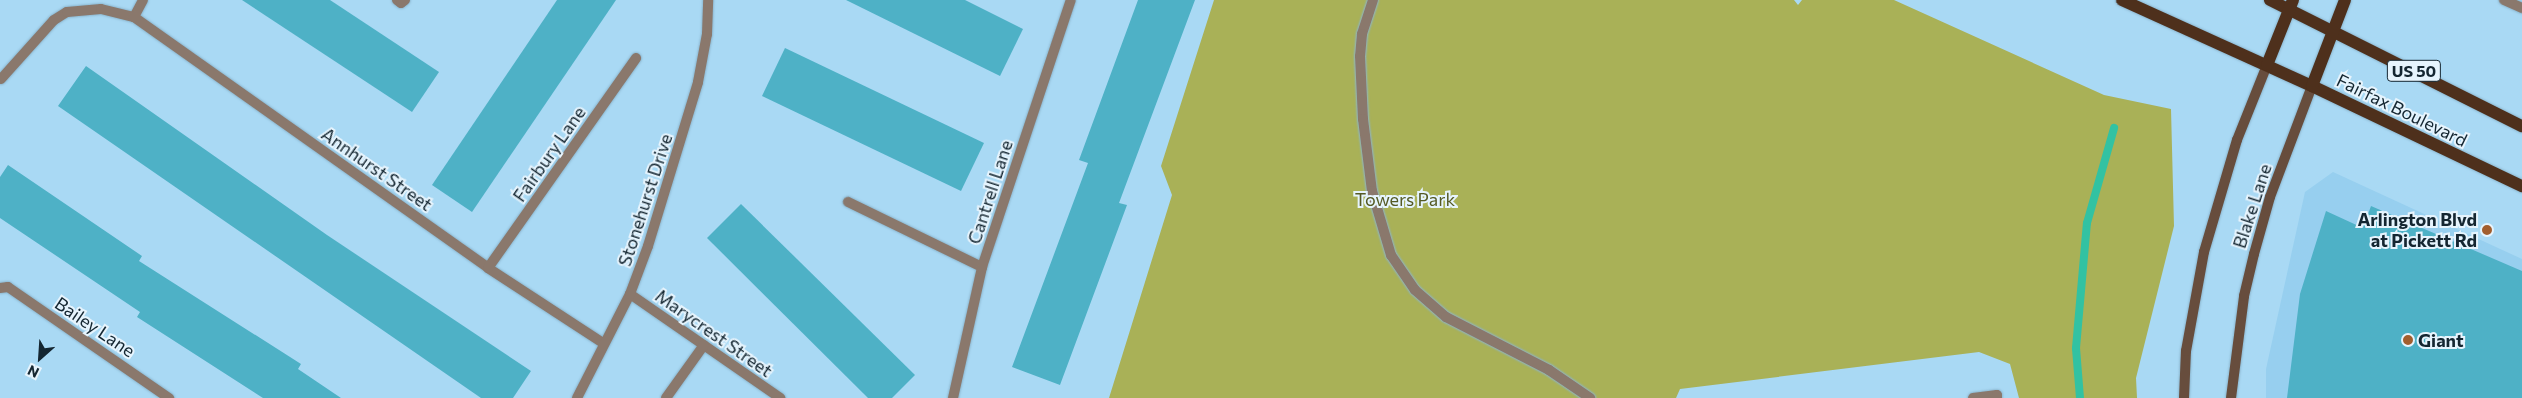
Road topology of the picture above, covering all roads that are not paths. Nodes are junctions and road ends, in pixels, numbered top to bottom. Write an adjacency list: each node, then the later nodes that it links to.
1 (144, 0): 13 (street)
2 (397, 0): 3 (street)
3 (405, 0)
4 (708, 0): 25 (street, Stonehurst Drive)
5 (1071, 0): 22 (street, Cantrell Lane)
6 (1372, 0): 33 (street)
7 (2122, 0): 16 (main road, Fairfax Boulevard)
8 (2270, 0): 11 (main road, US 50)
9 (2344, 0): 14 (main road, Blake Lane)
10 (2504, 0): 12 (street)
11 (2292, 5): 14 (main road, US 50); 16 (main road)
12 (2522, 8)
13 (134, 17): 17 (street); 23 (street, Annhurst Street)
14 (2332, 30): 18 (main road, Blake Lane); 19 (main road, US 50)
15 (636, 58): 23 (street, Fairbury Lane)
16 (2267, 65): 18 (main road, Fairfax Boulevard); 36 (main road, Blake Lane)
17 (0, 79)
18 (2312, 86): 20 (main road, Fairfax Boulevard); 37 (main road, Blake Lane)
19 (2522, 126)
20 (2522, 186)
21 (848, 202): 22 (street)
22 (982, 267): 32 (street, Cantrell Lane)
23 (488, 268): 26 (street, Annhurst Street)
24 (0, 288): 28 (street, Bailey Lane)
25 (630, 294): 26 (street, Stonehurst Drive); 27 (street, Marycrest Street)
26 (603, 343): 29 (street, Stonehurst Drive)
27 (704, 345): 30 (street); 31 (street, Marycrest Street)
28 (169, 398)
29 (577, 398)
30 (666, 398)
31 (780, 398)
32 (953, 398)
33 (1590, 398)
34 (1973, 398): 35 (street)
35 (1997, 398)
36 (2184, 398)
37 (2231, 398)

